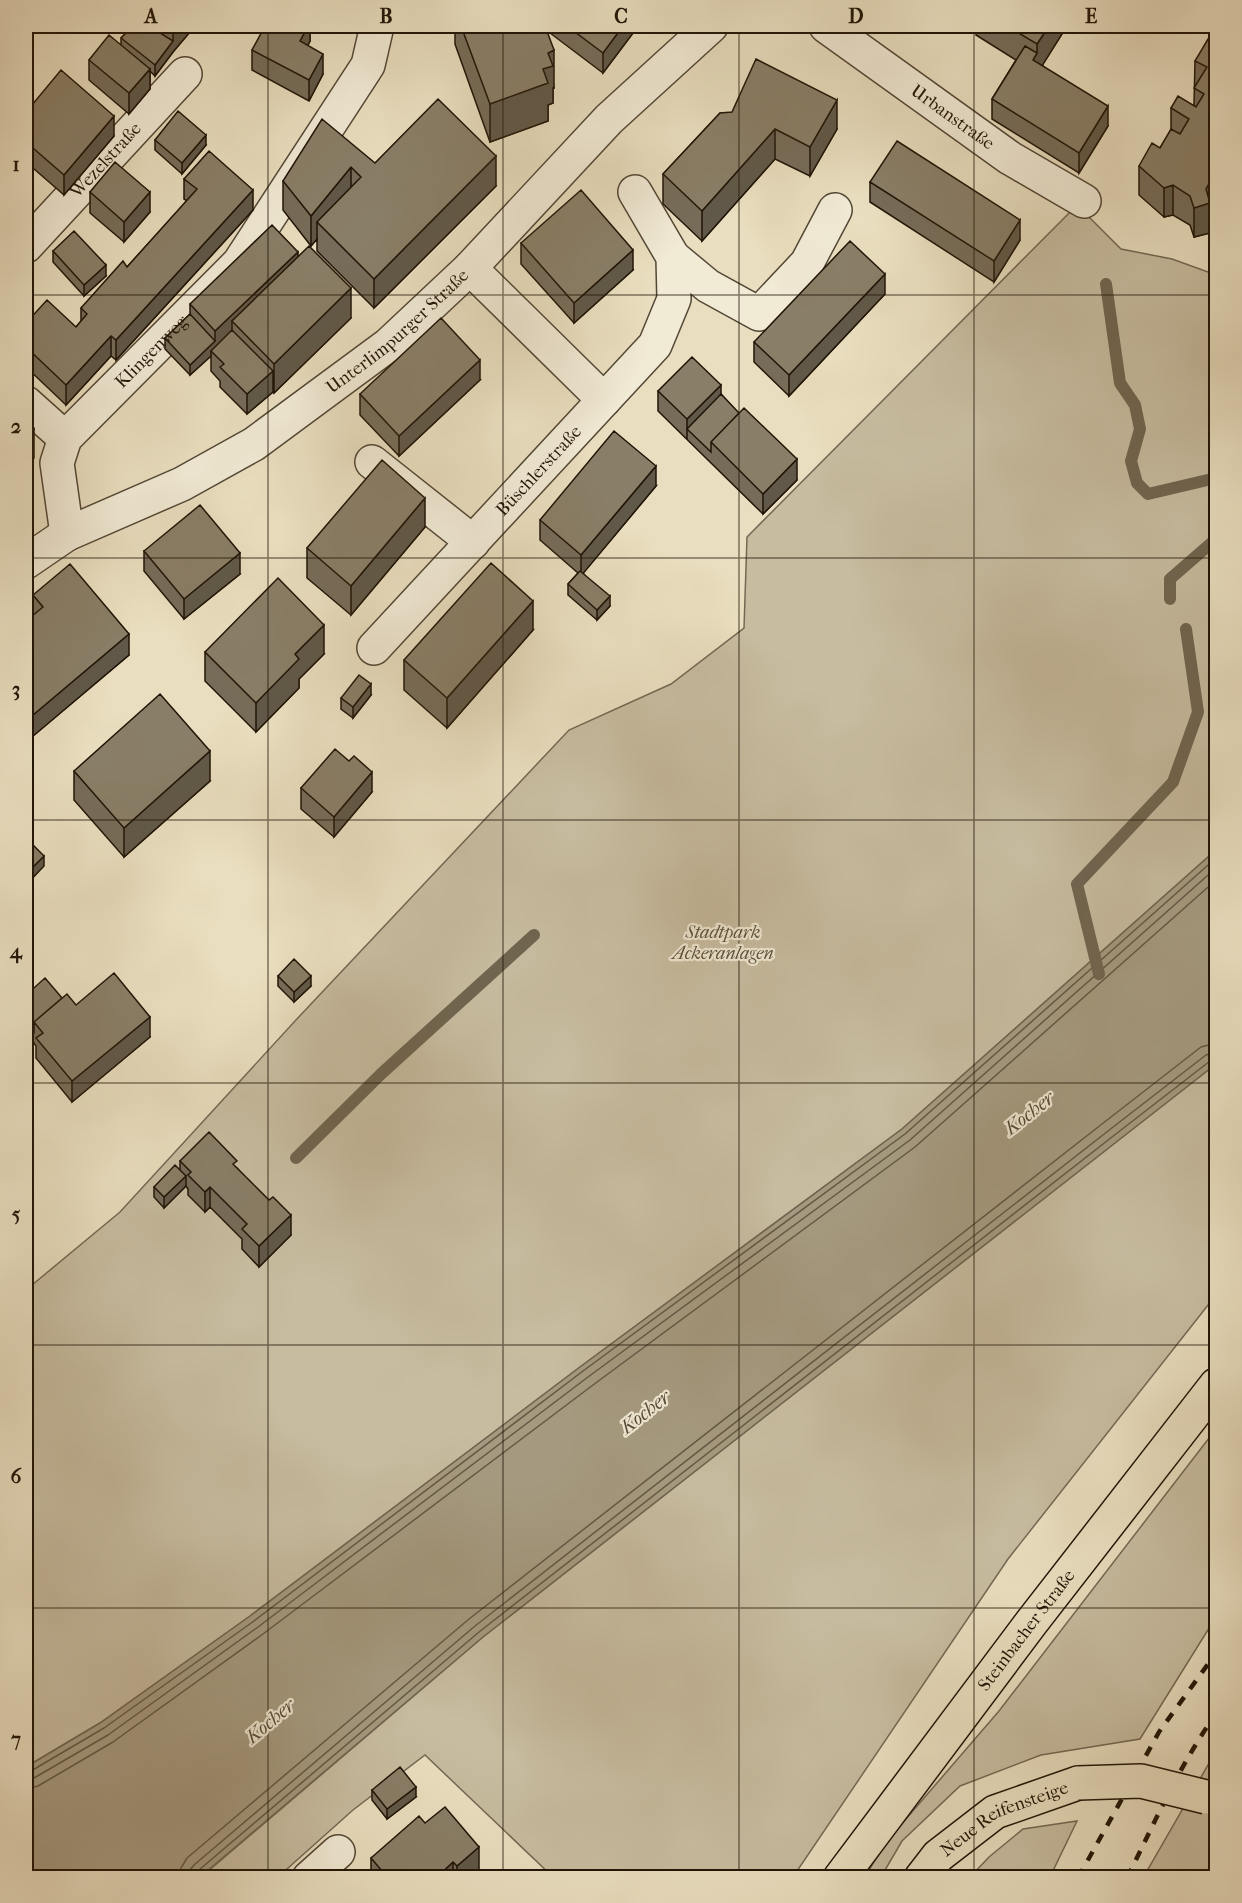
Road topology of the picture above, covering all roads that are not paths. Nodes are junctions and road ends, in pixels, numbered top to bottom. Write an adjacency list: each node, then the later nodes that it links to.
1 (377, 26): 13 (street, Klingenweg)
2 (711, 26): 10 (street, Unterlimpurger Straße)
3 (825, 26): 6 (street, Urbanstraße)
4 (185, 74): 8 (street, Wezelstraße)
5 (635, 192): 9 (street, Büschlerstraße)
6 (1084, 201)
7 (835, 210): 9 (street, Büschlerstraße)
8 (26, 246)
9 (673, 257): 11 (street, Büschlerstraße)
10 (470, 268): 11 (street); 15 (street, Unterlimpurger Straße)
11 (604, 400): 16 (street, Büschlerstraße)
12 (26, 403): 13 (street)
13 (65, 438): 15 (street)
14 (372, 462): 16 (street)
15 (67, 534): 17 (street, Unterlimpurger Straße)
16 (472, 542): 18 (street, Büschlerstraße)
17 (26, 562)
18 (375, 648)
19 (1216, 1385): 23 (main road, Steinbacher Straße)
20 (1206, 1797): 24 (main road, Neue Reifensteige, bridge)
21 (338, 1852): 22 (street)
22 (309, 1878)
23 (840, 1878)
24 (921, 1878)

